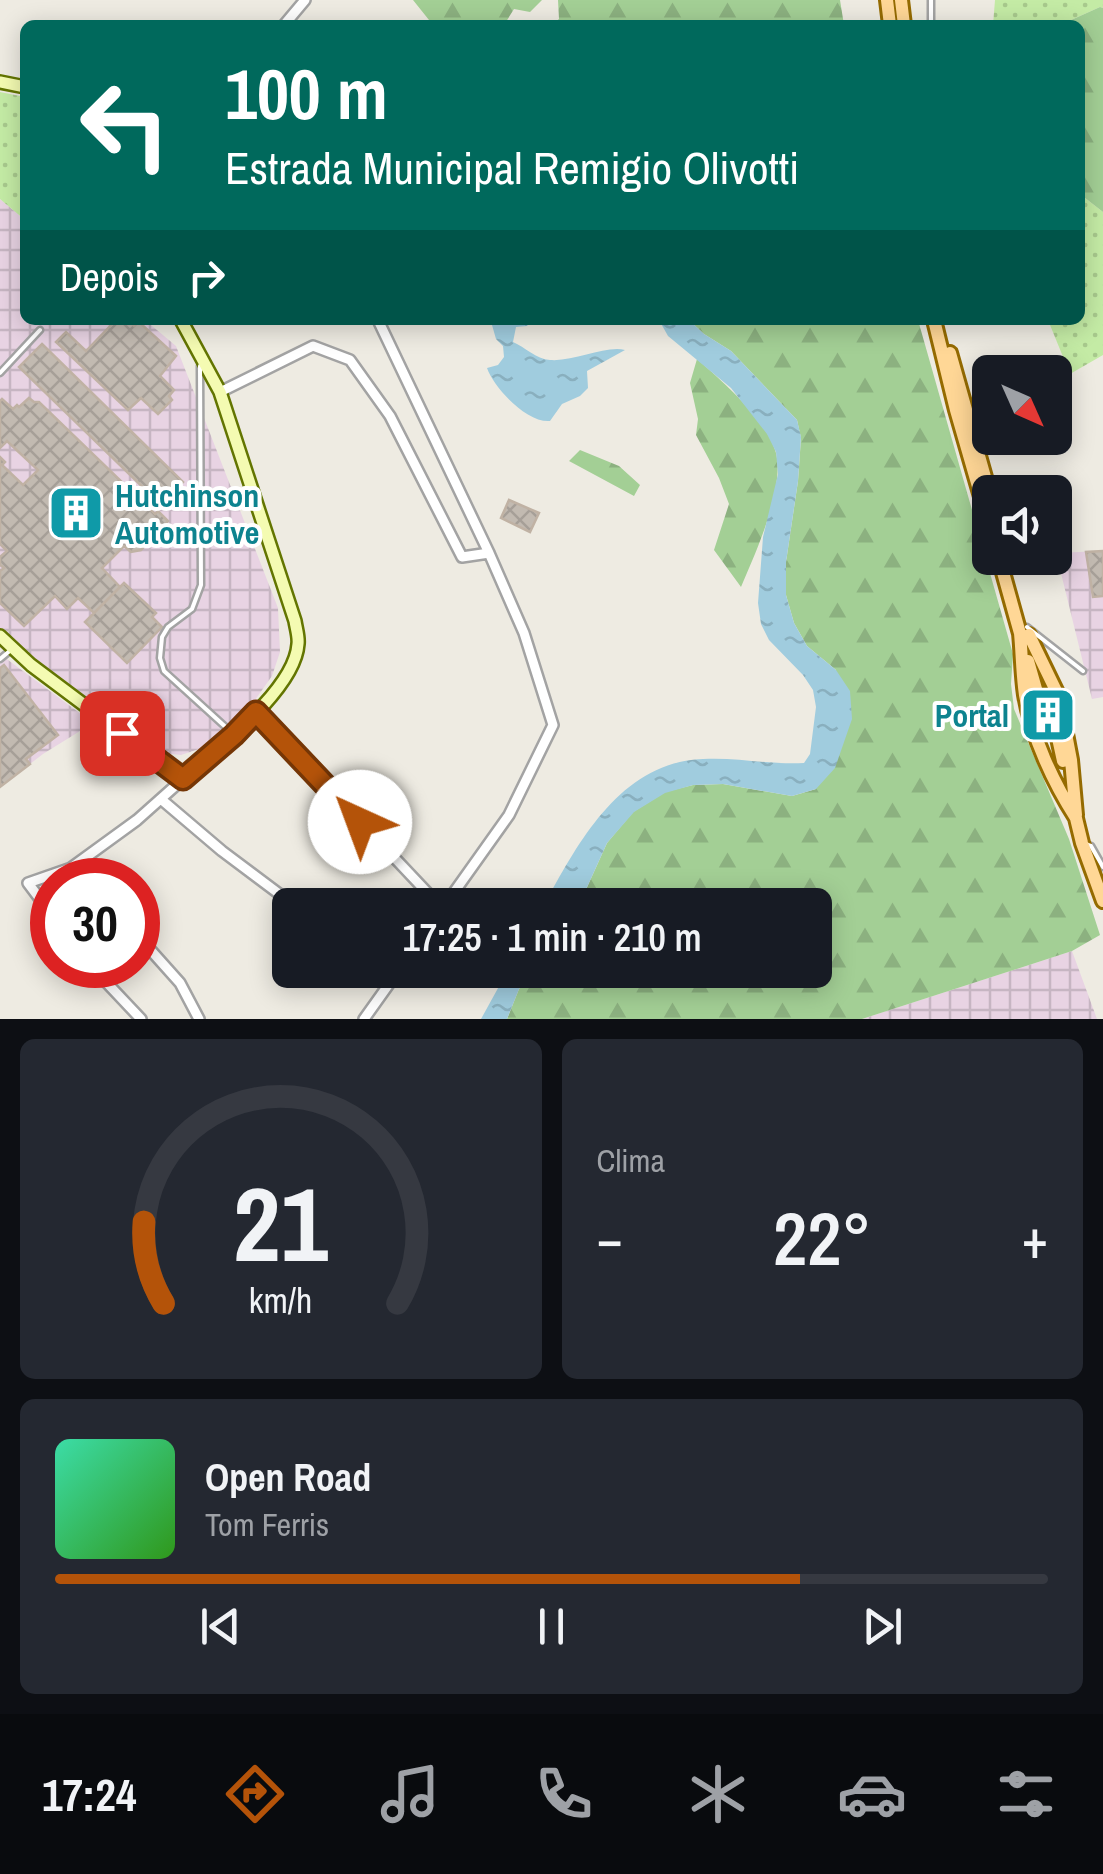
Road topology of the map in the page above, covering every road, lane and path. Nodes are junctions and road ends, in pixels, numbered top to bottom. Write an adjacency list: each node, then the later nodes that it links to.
1 (306, 0): 2 (street)
2 (288, 20)
3 (184, 325): 8 (street)
4 (380, 325): 13 (street)
5 (935, 325): 11 (main road)
6 (943, 325): 12 (main road)
7 (40, 330): 9 (lane)
8 (200, 356): 10 (street); 22 (lane)
9 (0, 373)
10 (220, 392): 13 (street); 21 (street)
11 (975, 475)
12 (985, 475)
13 (489, 553): 31 (street)
14 (1004, 575): 16 (main road)
15 (1012, 575): 16 (main road)
16 (1025, 632): 20 (lane); 25 (main road); 25 (main road); 25 (main road)
17 (0, 636): 18 (street)
18 (14, 648): 19 (lane); 23 (street)
19 (0, 658)
20 (1083, 671)
21 (256, 712): 22 (street); 30 (street)
22 (234, 735): 23 (street)
23 (183, 779): 24 (street)
24 (162, 800): 27 (street); 29 (street)
25 (1076, 818): 26 (main road)
26 (1082, 843): 28 (lane); 32 (main road)
27 (85, 858)
28 (1103, 867)
29 (272, 888)
30 (426, 888)
31 (455, 888)
32 (1103, 901)
33 (160, 961): 37 (street)
34 (112, 988): 36 (street)
35 (386, 988): 38 (street)
36 (141, 1019)
37 (199, 1019)
38 (364, 1019)

